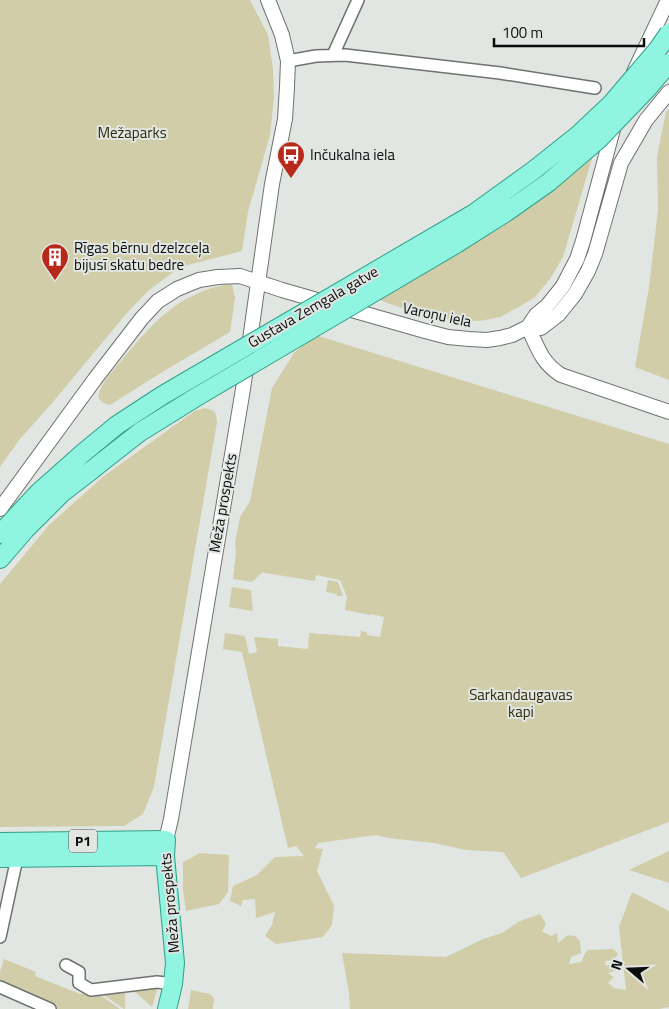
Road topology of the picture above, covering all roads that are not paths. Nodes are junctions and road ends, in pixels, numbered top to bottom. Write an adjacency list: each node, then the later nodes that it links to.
1 (268, 0): 7 (street, Meža prospekts)
2 (358, 0): 5 (street)
3 (668, 0): 6 (street)
4 (669, 33): 16 (main road, Gustava Zemgala gatve, bridge)
5 (333, 55): 7 (street); 10 (street)
6 (641, 55): 9 (street); 13 (street)
7 (288, 61): 12 (street, Meža prospekts)
8 (669, 63): 17 (main road, Gustava Zemgala gatve, bridge)
9 (669, 78)
10 (595, 88)
11 (669, 92): 13 (street)
12 (258, 283): 13 (street, Varoņu iela); 15 (street, Varoņu iela); 19 (street, Meža prospekts)
13 (528, 327): 14 (street)
14 (669, 412)
15 (0, 509)
16 (0, 534)
17 (0, 559)
18 (0, 842): 19 (main road, P1)
19 (165, 848): 20 (main road, P1); 23 (main road, Meža prospekts)
20 (9, 858): 21 (street)
21 (0, 937)
22 (66, 965): 23 (street)
23 (173, 984): 26 (main road, Meža prospekts)
24 (0, 987): 25 (street)
25 (50, 1009)
26 (167, 1009)

